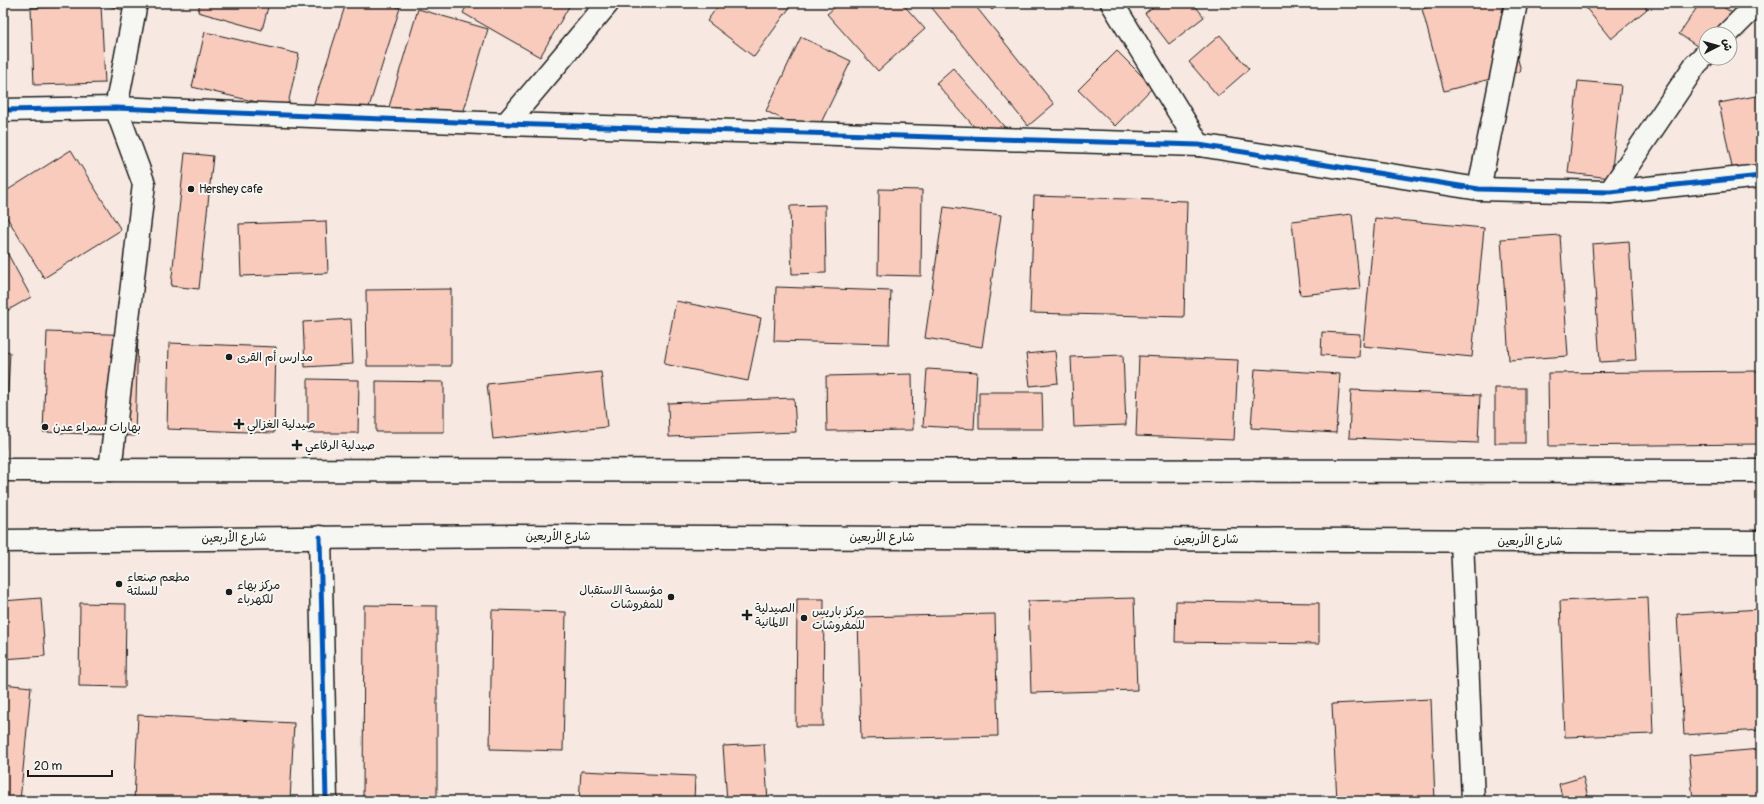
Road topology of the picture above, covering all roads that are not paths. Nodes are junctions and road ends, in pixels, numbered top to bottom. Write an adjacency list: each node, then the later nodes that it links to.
1 (136, 3): 8 (street)
2 (608, 3): 10 (street)
3 (1112, 3): 11 (street)
4 (1516, 3): 13 (street)
5 (1758, 3): 6 (street)
6 (1735, 26)
7 (1698, 62): 14 (street)
8 (116, 108): 9 (street); 10 (street); 16 (street)
9 (3, 110)
10 (506, 124): 11 (street)
11 (1199, 145): 13 (street)
12 (1761, 176): 14 (street)
13 (1479, 189): 14 (street)
14 (1610, 192)
15 (3, 470): 16 (street)
16 (110, 470): 17 (street)
17 (1761, 471)
18 (320, 537): 19 (street, شارع الأربعين); 20 (street, شارع الأربعين); 22 (street)
19 (1462, 540): 21 (street, شارع الأربعين); 23 (street)
20 (3, 541)
21 (1761, 542)
22 (326, 801)
23 (1473, 801)

